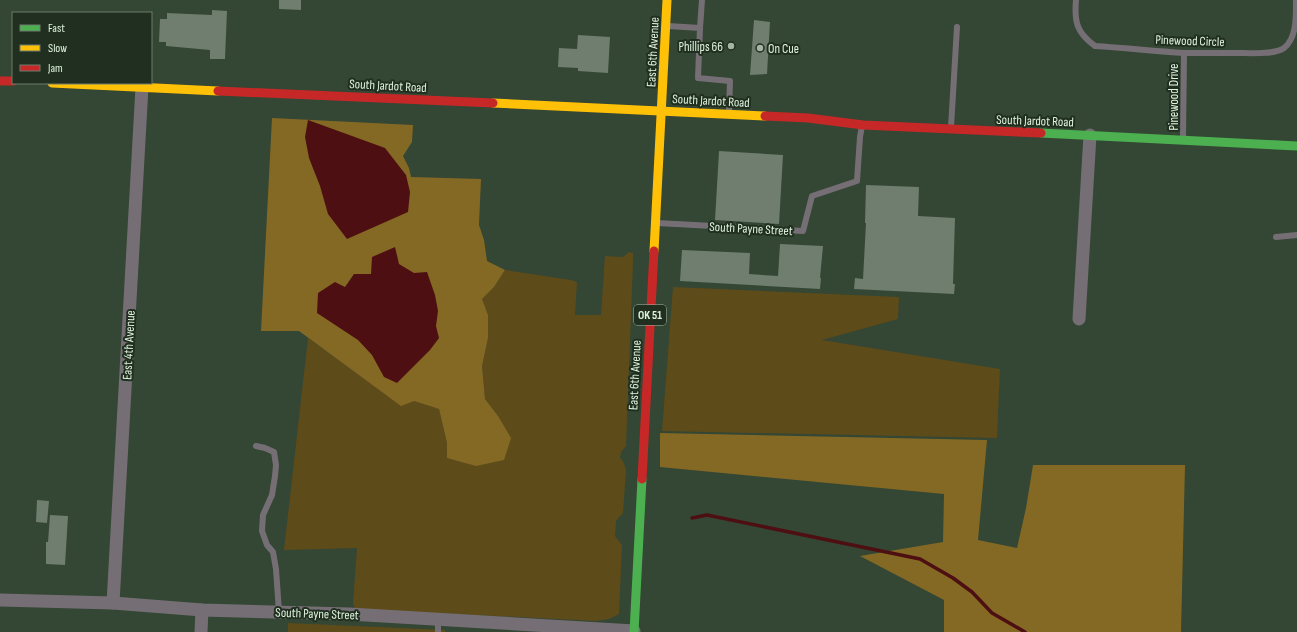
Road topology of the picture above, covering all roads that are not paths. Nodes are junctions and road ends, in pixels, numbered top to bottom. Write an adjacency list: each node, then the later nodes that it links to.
1 (667, 0): 5 (main road, East 6th Avenue / OK 51)
2 (702, 0): 7 (lane)
3 (1076, 0): 8 (lane, Pinewood Circle)
4 (1296, 0): 8 (lane, Pinewood Circle)
5 (666, 25): 7 (lane); 13 (main road, East 6th Avenue / OK 51)
6 (957, 27): 16 (lane)
7 (700, 28): 14 (lane)
8 (1184, 53): 18 (lane, Pinewood Drive)
9 (0, 81): 10 (main road)
10 (12, 81)
11 (74, 84): 12 (main road, South Jardot Road)
12 (142, 87): 13 (main road, South Jardot Road); 26 (street, East 4th Avenue)
13 (662, 111): 14 (main road, South Jardot Road); 20 (main road, East 6th Avenue / OK 51)
14 (729, 114): 15 (main road, South Jardot Road)
15 (862, 124): 16 (main road, South Jardot Road); 20 (lane, South Payne Street)
16 (951, 129): 17 (main road, South Jardot Road)
17 (1090, 135): 18 (main road, South Jardot Road); 23 (street)
18 (1183, 141): 19 (main road, South Jardot Road)
19 (1297, 146)
20 (655, 223): 30 (main road, East 6th Avenue / OK 51)
21 (1297, 235): 22 (lane)
22 (1276, 237)
23 (1079, 319)
24 (256, 446): 28 (lane)
25 (0, 600): 26 (street, South Payne Street)
26 (113, 603): 27 (street, South Payne Street)
27 (202, 610): 28 (street, South Payne Street); 31 (street)
28 (278, 612): 29 (street, South Payne Street)
29 (438, 626): 30 (street, South Payne Street)
30 (634, 631)
31 (201, 632)

